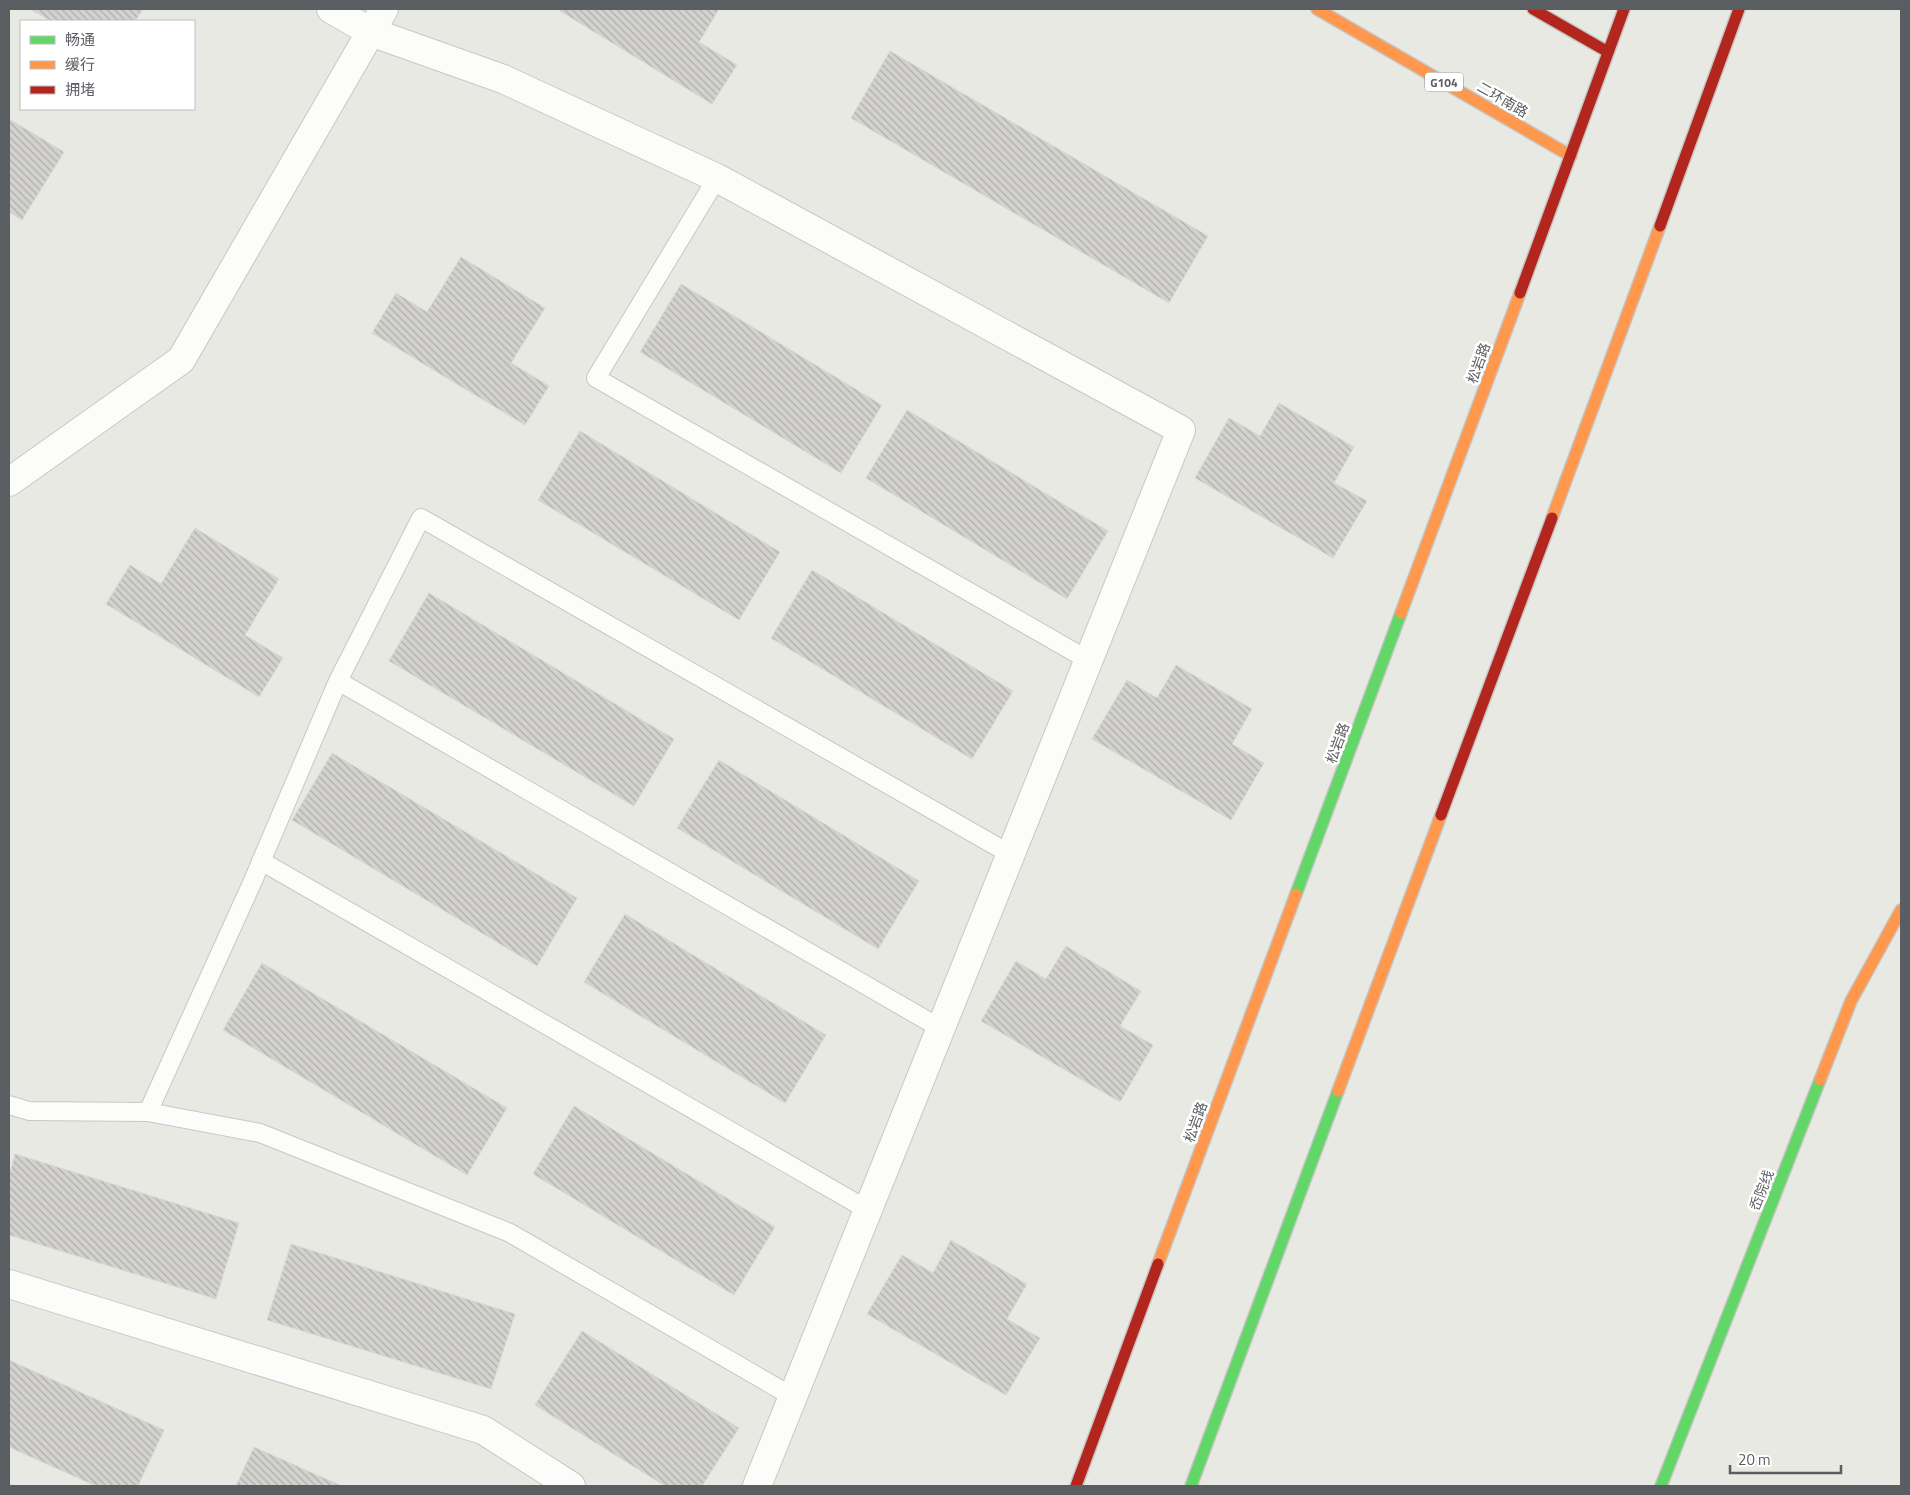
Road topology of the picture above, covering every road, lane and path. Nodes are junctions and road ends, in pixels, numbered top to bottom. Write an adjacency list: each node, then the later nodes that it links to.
1 (331, 9): 7 (street)
2 (384, 9): 7 (street)
3 (1317, 9): 9 (main road, 二环南路 / G104)
4 (1533, 9): 8 (main road)
5 (1624, 9): 8 (main road, 松岩路)
6 (1739, 9): 26 (main road)
7 (371, 32): 10 (street); 11 (street)
8 (1608, 52): 9 (main road, 松岩路)
9 (1571, 156): 25 (main road, 松岩路)
10 (717, 178): 12 (street); 12 (lane)
11 (9, 482)
12 (1088, 660): 14 (street)
13 (338, 681): 14 (lane); 15 (lane); 17 (lane)
14 (1010, 854): 17 (street)
15 (261, 860): 19 (lane); 20 (lane)
16 (1901, 910): 27 (main road, 岙院线)
17 (940, 1028): 20 (street)
18 (9, 1105): 19 (lane)
19 (148, 1112): 22 (lane)
20 (868, 1210): 22 (street)
21 (9, 1284): 23 (street)
22 (793, 1397): 24 (street)
23 (570, 1486)
24 (758, 1486)
25 (1076, 1486)
26 (1191, 1486)
27 (1661, 1486)

